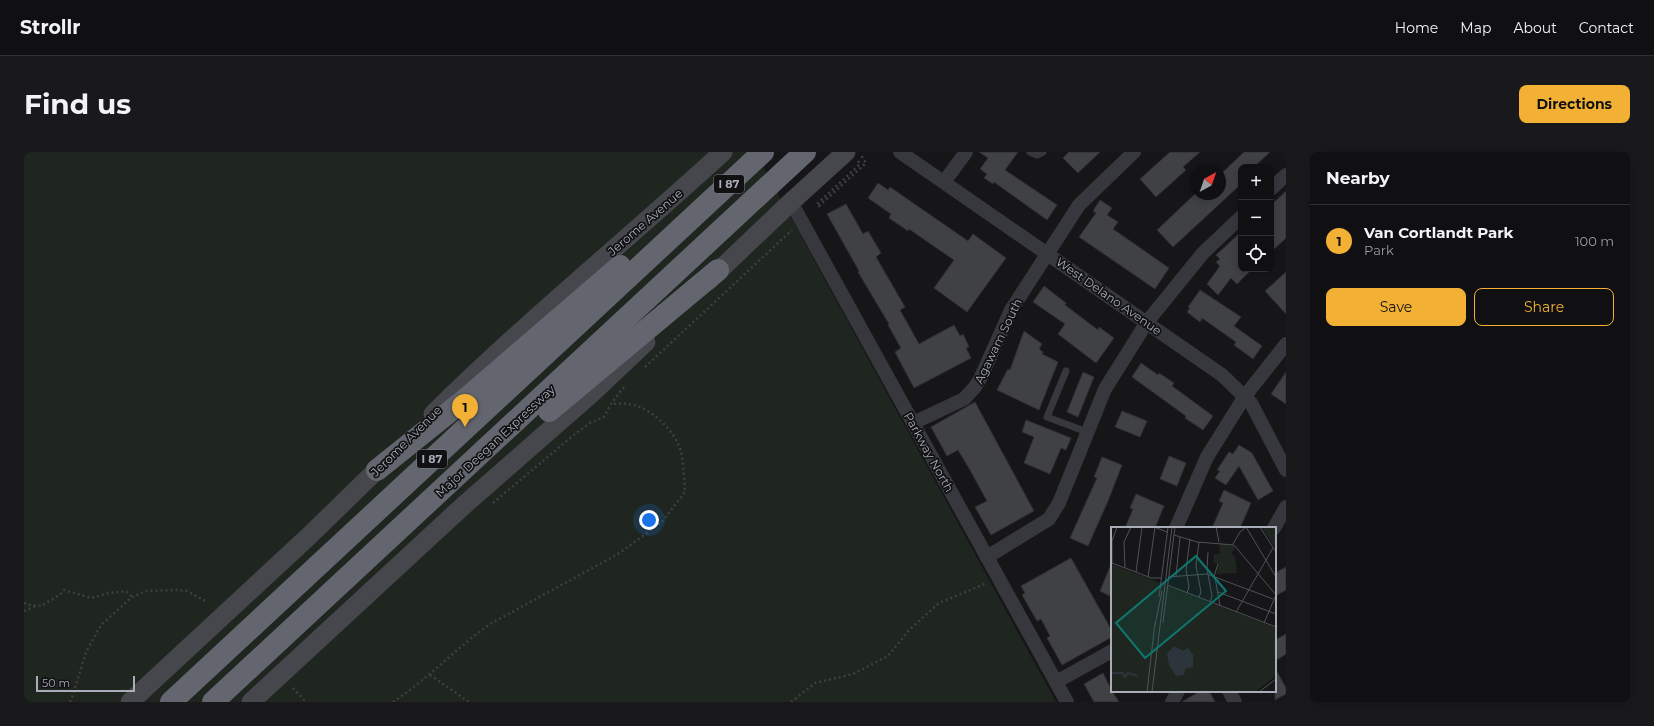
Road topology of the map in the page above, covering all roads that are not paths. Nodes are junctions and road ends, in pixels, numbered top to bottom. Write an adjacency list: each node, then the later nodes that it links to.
1 (723, 152): 24 (main road, Jerome Avenue)
2 (763, 152): 14 (highway, I 87)
3 (805, 152): 26 (highway, Major Deegan Expressway / I 87)
4 (846, 152): 13 (main road)
5 (900, 152): 11 (street, West Delano Avenue)
6 (966, 152): 11 (street)
7 (1030, 152): 8 (lane)
8 (1043, 152)
9 (1134, 152): 16 (street, Agawam South)
10 (1286, 175): 12 (street)
11 (944, 182): 16 (street, West Delano Avenue)
12 (1274, 186)
13 (791, 202): 17 (main road); 22 (street, Parkway North)
14 (694, 216): 24 (highway); 36 (highway, I 87)
15 (1238, 220): 18 (street)
16 (1046, 253): 18 (street, West Delano Avenue); 22 (street, Agawam South)
17 (718, 270): 26 (highway); 38 (main road)
18 (1147, 322): 21 (street, West Delano Avenue); 23 (street)
19 (1286, 344): 21 (street)
20 (1066, 371): 23 (lane)
21 (1245, 396): 25 (street, West Delano Avenue); 28 (street)
22 (913, 423): 30 (street, Parkway North)
23 (1087, 432): 30 (street)
24 (377, 470): 35 (main road, Jerome Avenue)
25 (1286, 470)
26 (450, 482): 37 (highway, Major Deegan Expressway / I 87)
27 (1286, 507): 29 (street)
28 (1176, 527)
29 (1275, 527)
30 (987, 557): 32 (street, Parkway North)
31 (1111, 652): 32 (street)
32 (1056, 682): 39 (street, Parkway North)
33 (1177, 692): 40 (street)
34 (1230, 692): 41 (street)
35 (130, 702)
36 (171, 702)
37 (213, 702)
38 (251, 702)
39 (1067, 702)
40 (1172, 702)
41 (1235, 702)

